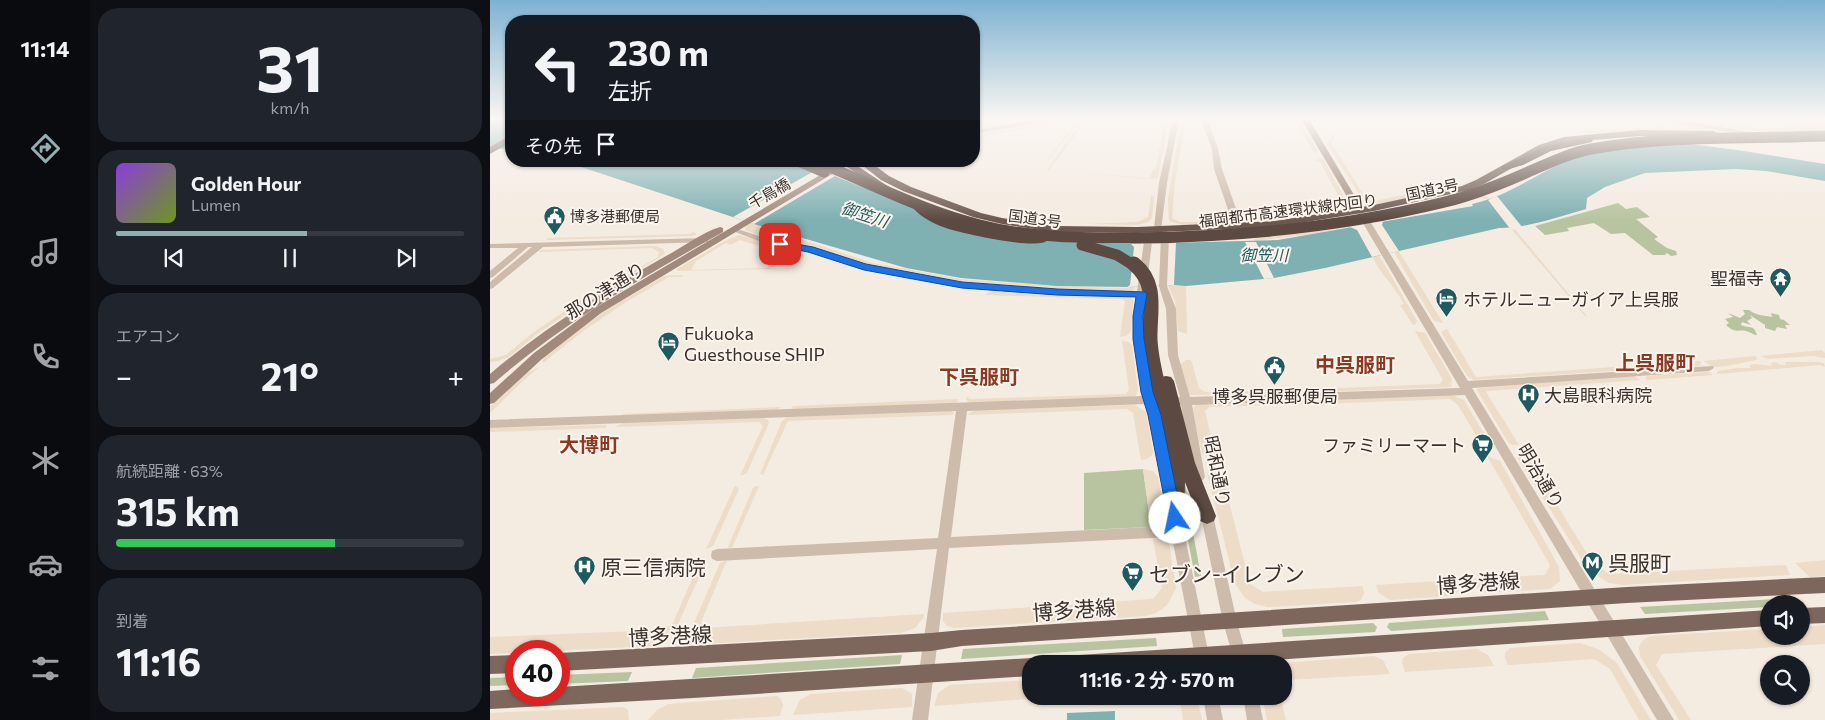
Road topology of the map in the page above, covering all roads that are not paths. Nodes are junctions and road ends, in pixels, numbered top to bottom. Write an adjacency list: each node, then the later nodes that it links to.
1 (1169, 153): 25 (street)
2 (1216, 153): 22 (street)
3 (1325, 153): 20 (main road)
4 (1534, 153): 17 (highway, 国道3号)
5 (1542, 153): 17 (highway, bridge)
6 (1550, 153): 17 (highway, bridge)
7 (1573, 153): 18 (highway, 国道3号)
8 (1575, 153): 24 (highway, bridge)
9 (1579, 153): 12 (highway, 福岡都市高速環状線内回り, bridge)
10 (813, 167): 19 (highway, bridge)
11 (825, 167): 19 (highway, bridge)
12 (830, 167)
13 (836, 167): 21 (main road, 千鳥橋)
14 (843, 167): 24 (highway, bridge)
15 (853, 167): 25 (highway, 国道3号)
16 (870, 167): 25 (highway, 国道3号)
17 (1506, 172): 18 (highway); 20 (highway, 国道3号)
18 (1496, 187): 20 (highway, 国道3号)
19 (900, 201): 36 (highway, bridge)
20 (1364, 218): 22 (highway, 国道3号); 25 (highway, 国道3号); 35 (street, 明治通り)
21 (744, 220): 23 (main road, 那の津通り); 26 (main road, 那の津通り)
22 (1244, 226): 25 (highway, 国道3号)
23 (734, 230): 26 (main road, 那の津通り); 32 (street)
24 (1046, 235): 36 (highway, bridge)
25 (1157, 237): 32 (street, bridge); 36 (street)
26 (708, 241): 28 (street); 34 (main road, 那の津通り); 37 (main road, 那の津通り)
27 (526, 245): 28 (street); 29 (street); 30 (street)
28 (540, 245): 31 (street)
29 (490, 246)
30 (490, 275)
31 (490, 286)
32 (1142, 291): 36 (street)
33 (1709, 368): 35 (street)
34 (490, 380)
35 (1466, 388): 36 (street); 45 (street, 明治通り)
36 (1165, 395): 38 (street); 40 (highway); 41 (highway)
37 (490, 400)
38 (962, 407): 39 (street); 42 (street)
39 (490, 424)
40 (1207, 516): 49 (street, 昭和通り)
41 (1177, 524): 42 (street); 50 (street)
42 (943, 544): 43 (street); 52 (street)
43 (717, 555)
44 (1825, 585): 45 (main road, 博多港線)
45 (1592, 598): 49 (main road, 博多港線); 51 (street, 明治通り)
46 (1825, 615): 47 (main road)
47 (1810, 616)
48 (1760, 619): 51 (main road)
49 (1230, 622): 50 (main road, 博多港線); 54 (street, 昭和通り)
50 (1197, 624): 52 (main road, 博多港線); 53 (street)
51 (1611, 629): 55 (main road); 67 (street, 明治通り)
52 (931, 642): 56 (main road, 博多港線); 60 (street)
53 (1202, 655)
54 (1240, 655)
55 (1279, 655)
56 (570, 661)
57 (505, 664): 58 (main road)
58 (490, 665)
59 (1022, 668): 60 (main road)
60 (928, 673): 61 (main road); 64 (street)
61 (490, 700)
62 (1212, 705): 65 (street)
63 (1252, 705): 66 (street)
64 (920, 720)
65 (1215, 720)
66 (1255, 720)
67 (1666, 720)

